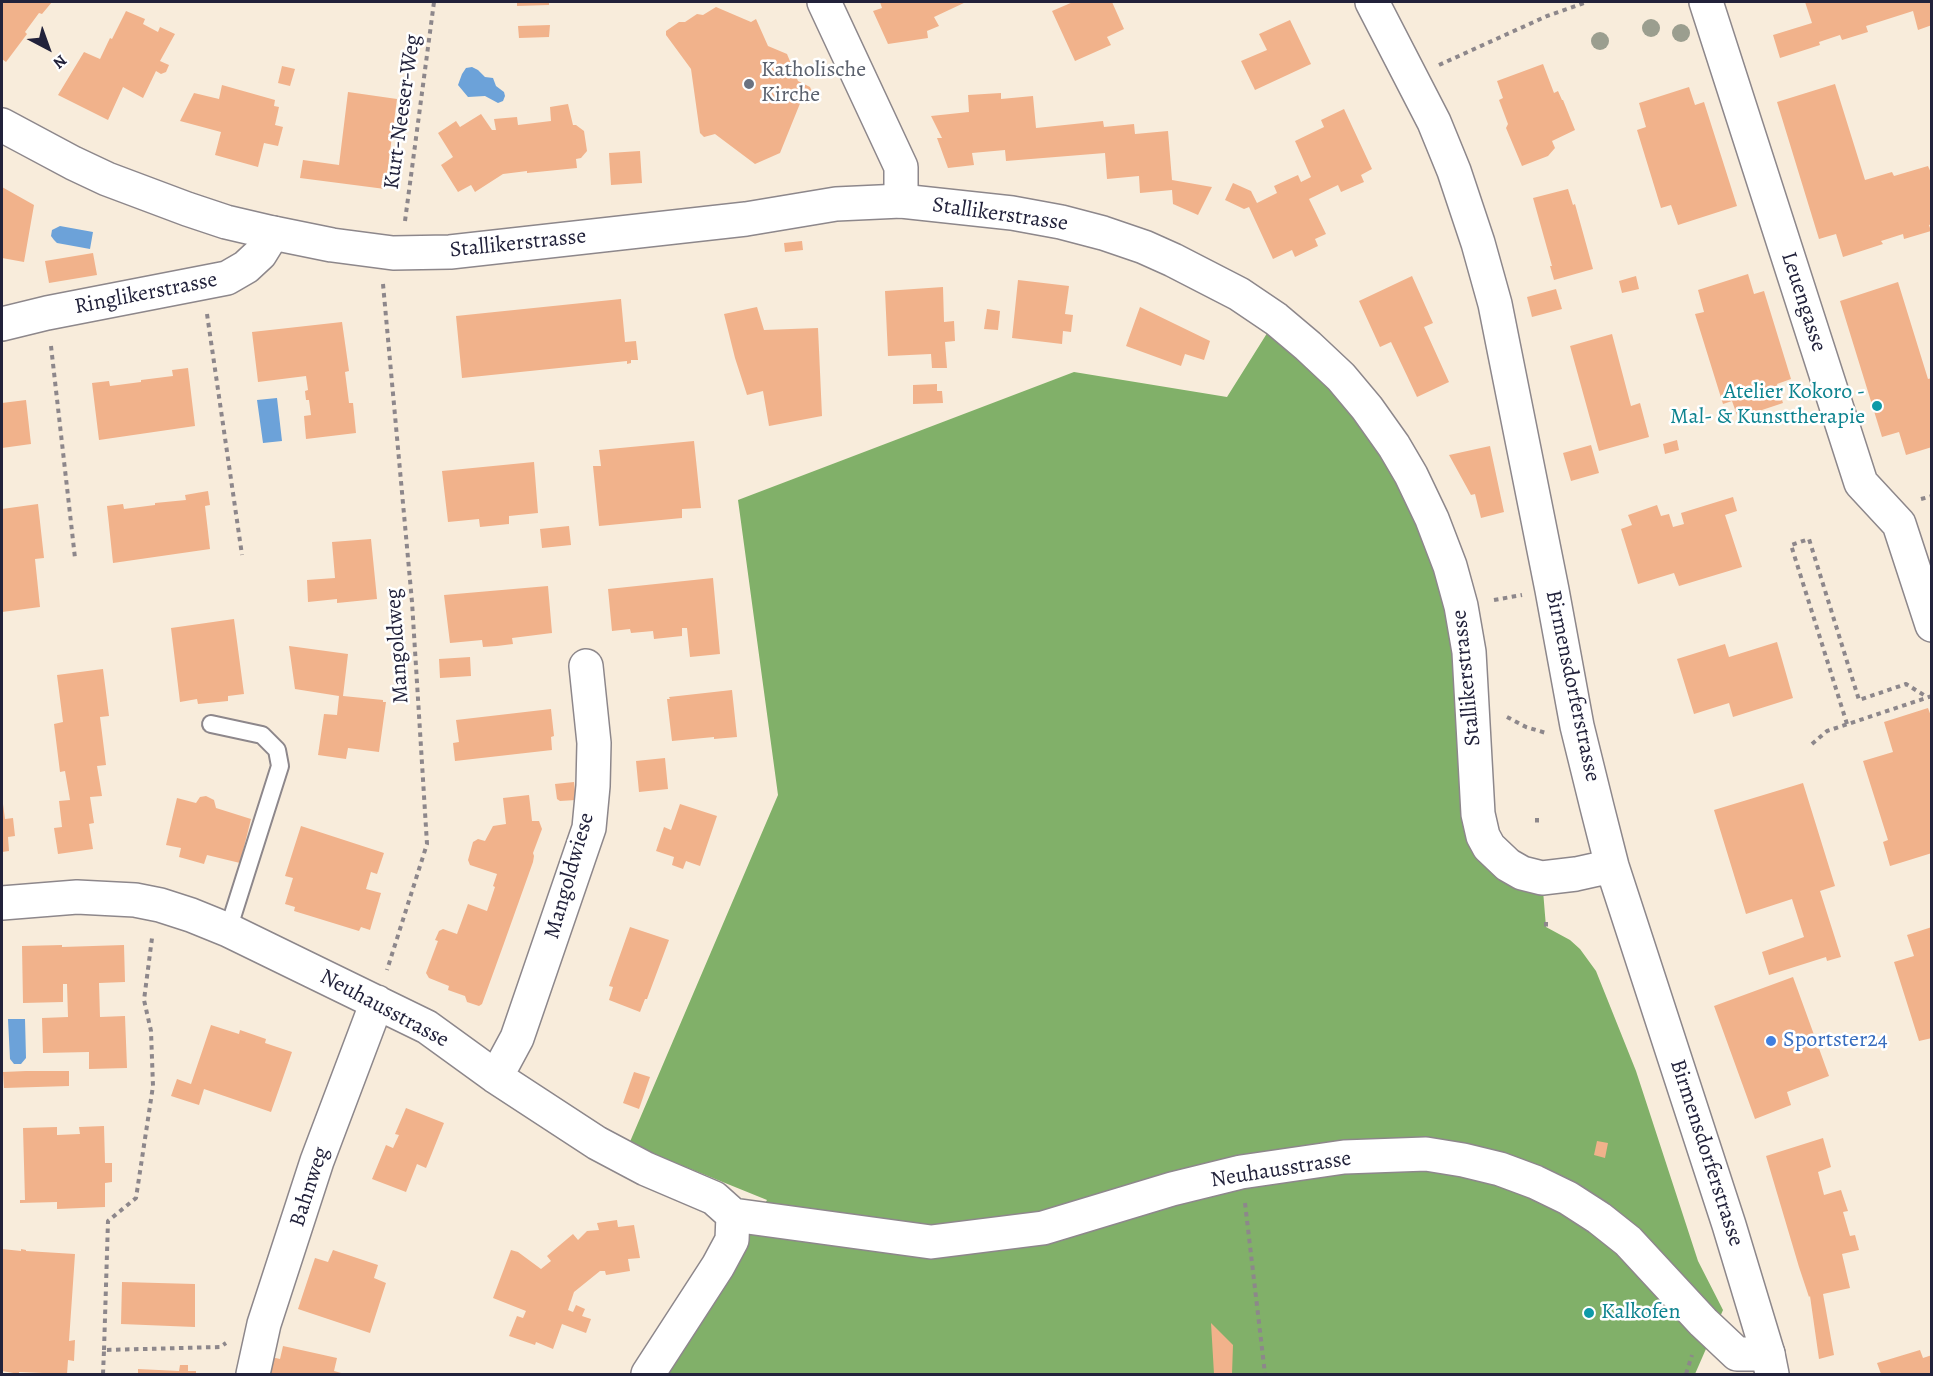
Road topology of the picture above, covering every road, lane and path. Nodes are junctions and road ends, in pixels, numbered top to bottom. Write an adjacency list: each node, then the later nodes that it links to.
1 (434, 2): 9 (path, Kurt-Neeser-Weg)
2 (824, 2): 8 (street)
3 (1372, 2): 27 (street, Birmensdorferstrasse)
4 (1587, 2): 6 (path)
5 (1706, 2): 19 (street, Leuengasse)
6 (1451, 60)
7 (2, 125): 10 (street, Stallikerstrasse)
8 (901, 201): 10 (street, Stallikerstrasse); 27 (street, Stallikerstrasse)
9 (406, 226)
10 (273, 233): 12 (street, Ringlikerstrasse)
11 (383, 280): 31 (path, Mangoldweg)
12 (202, 284): 13 (street, Ringlikerstrasse); 15 (path)
13 (47, 313): 14 (street, Ringlikerstrasse); 16 (path)
14 (2, 324)
15 (242, 555)
16 (75, 558)
17 (1516, 596): 18 (path)
18 (1495, 600)
19 (1932, 625)
20 (586, 666): 32 (street, Mangoldwiese)
21 (1929, 696): 24 (path); 24 (path)
22 (1504, 716): 25 (path)
23 (211, 724): 30 (lane)
24 (1847, 724): 26 (path)
25 (1546, 734)
26 (1812, 744)
27 (1612, 866): 37 (street, Birmensdorferstrasse)
28 (2, 903): 29 (street, Neuhausstrasse)
29 (160, 905): 30 (street, Neuhausstrasse); 36 (path)
30 (228, 930): 31 (street, Neuhausstrasse)
31 (377, 1002): 32 (street, Neuhausstrasse); 35 (street, Bahnweg)
32 (496, 1077): 34 (street, Neuhausstrasse)
33 (1241, 1172): 34 (street, Neuhausstrasse); 37 (street, Neuhausstrasse); 41 (path)
34 (733, 1215): 40 (street)
35 (264, 1324): 36 (path); 39 (street, Bahnweg)
36 (104, 1350): 38 (path)
37 (1770, 1364)
38 (103, 1374)
39 (253, 1374)
40 (648, 1374)
41 (1265, 1374)

